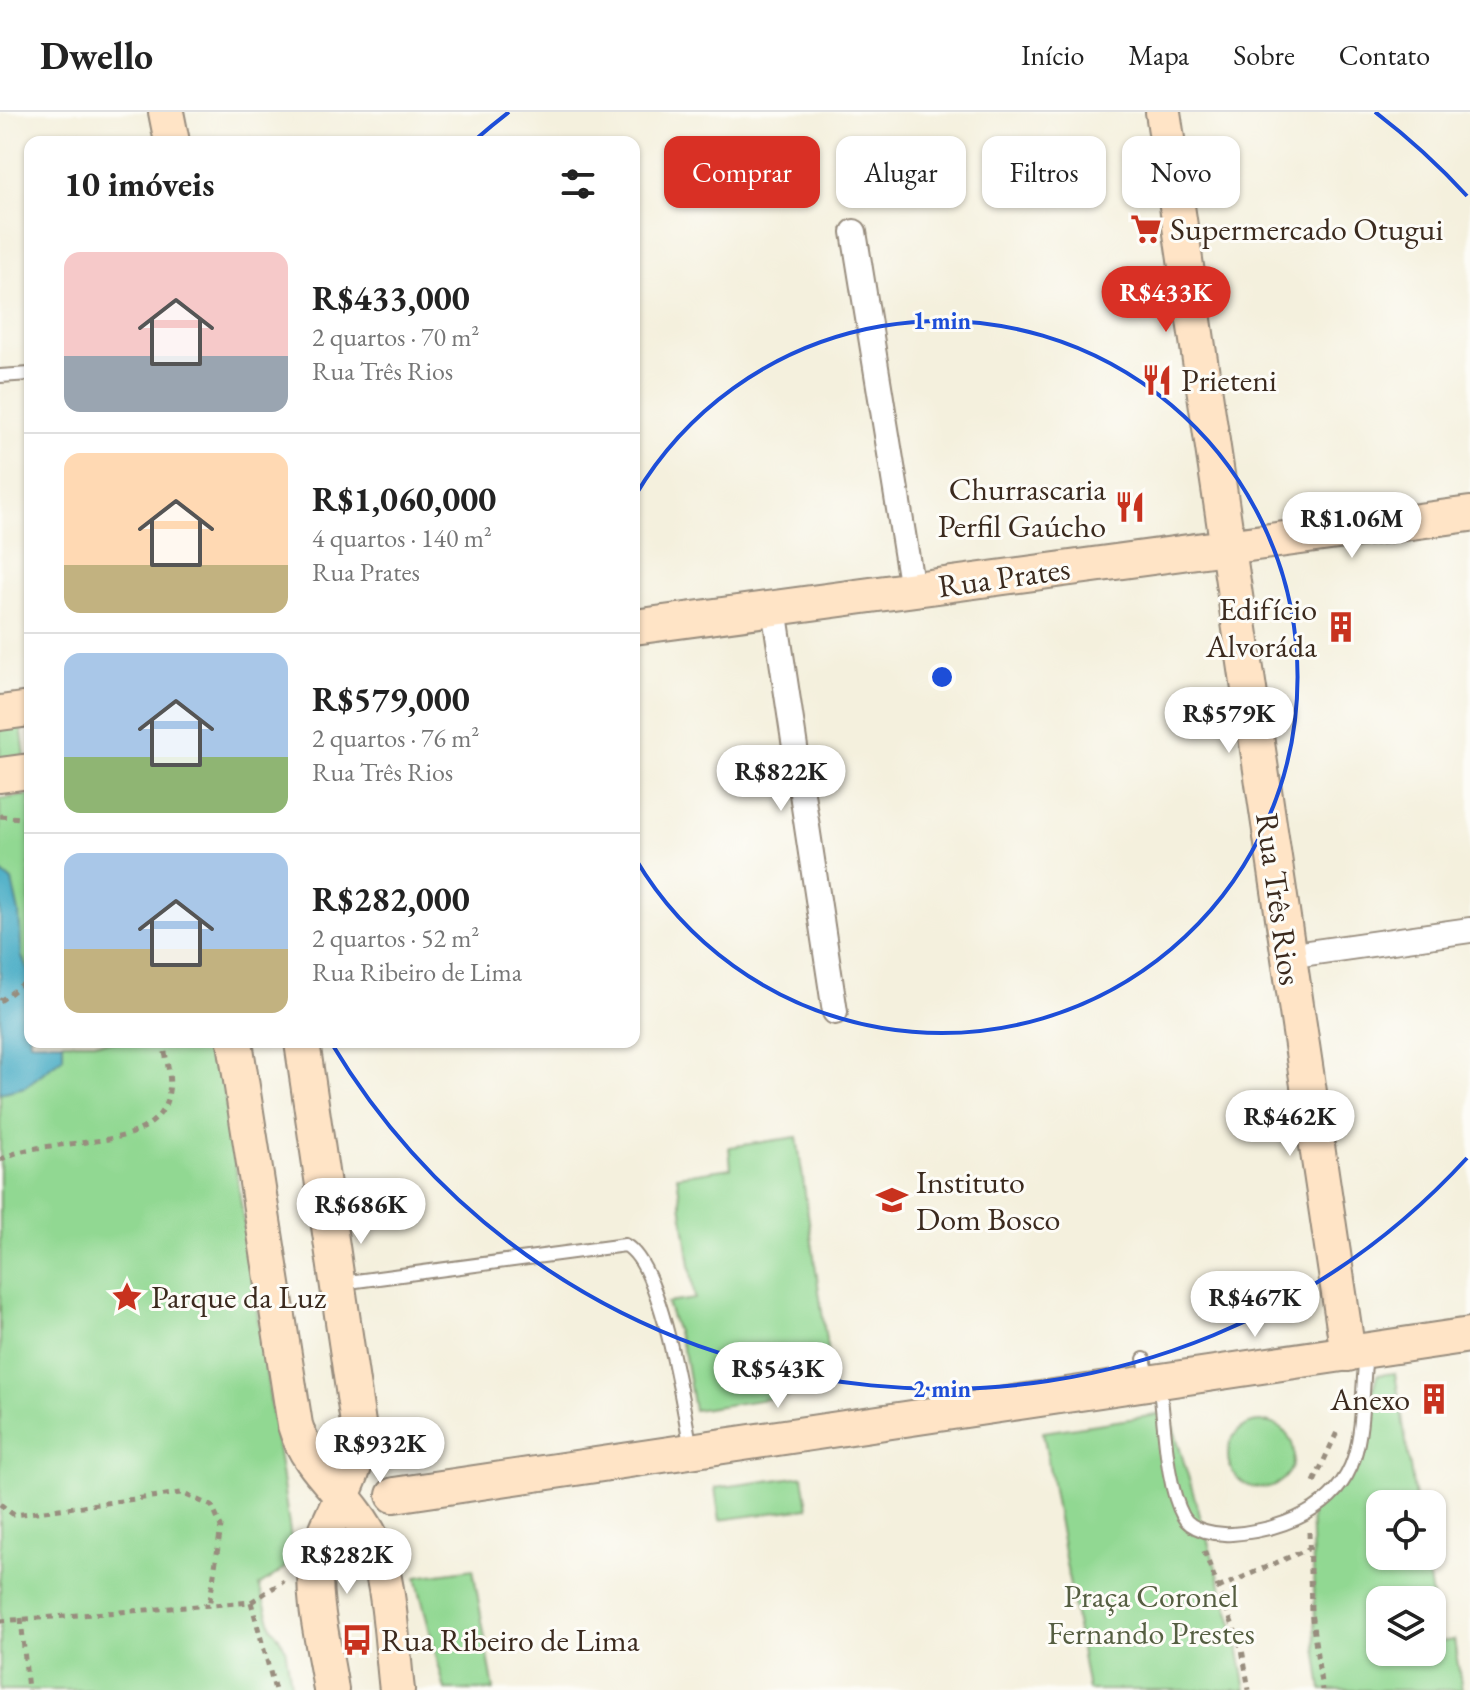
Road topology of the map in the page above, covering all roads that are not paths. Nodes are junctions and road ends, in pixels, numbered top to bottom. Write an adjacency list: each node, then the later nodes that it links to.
1 (166, 112): 3 (street)
2 (1163, 112): 8 (street, Rua Três Rios)
3 (171, 136)
4 (854, 232): 9 (street)
5 (24, 374): 6 (lane)
6 (0, 376)
7 (1470, 514): 8 (street, Rua Prates)
8 (1226, 546): 9 (street, Rua Prates); 17 (street, Rua Três Rios)
9 (912, 589): 10 (street, Rua Prates)
10 (774, 608): 11 (street, Rua Prates); 18 (street)
11 (640, 626)
12 (24, 710): 13 (street)
13 (0, 713)
14 (24, 772): 15 (street)
15 (0, 775)
16 (1470, 930): 17 (street)
17 (1287, 956): 23 (street, Rua Três Rios)
18 (835, 1012)
19 (236, 1048): 28 (street)
20 (303, 1048): 21 (street)
21 (337, 1283): 25 (street); 26 (lane)
22 (1470, 1335): 23 (street)
23 (1357, 1352): 24 (street); 24 (lane)
24 (1156, 1377): 26 (street)
25 (359, 1452): 27 (street); 28 (street)
26 (691, 1452): 27 (street)
27 (394, 1495): 29 (street)
28 (342, 1497): 29 (street); 30 (street)
29 (380, 1559): 31 (street)
30 (331, 1690)
31 (397, 1690)

